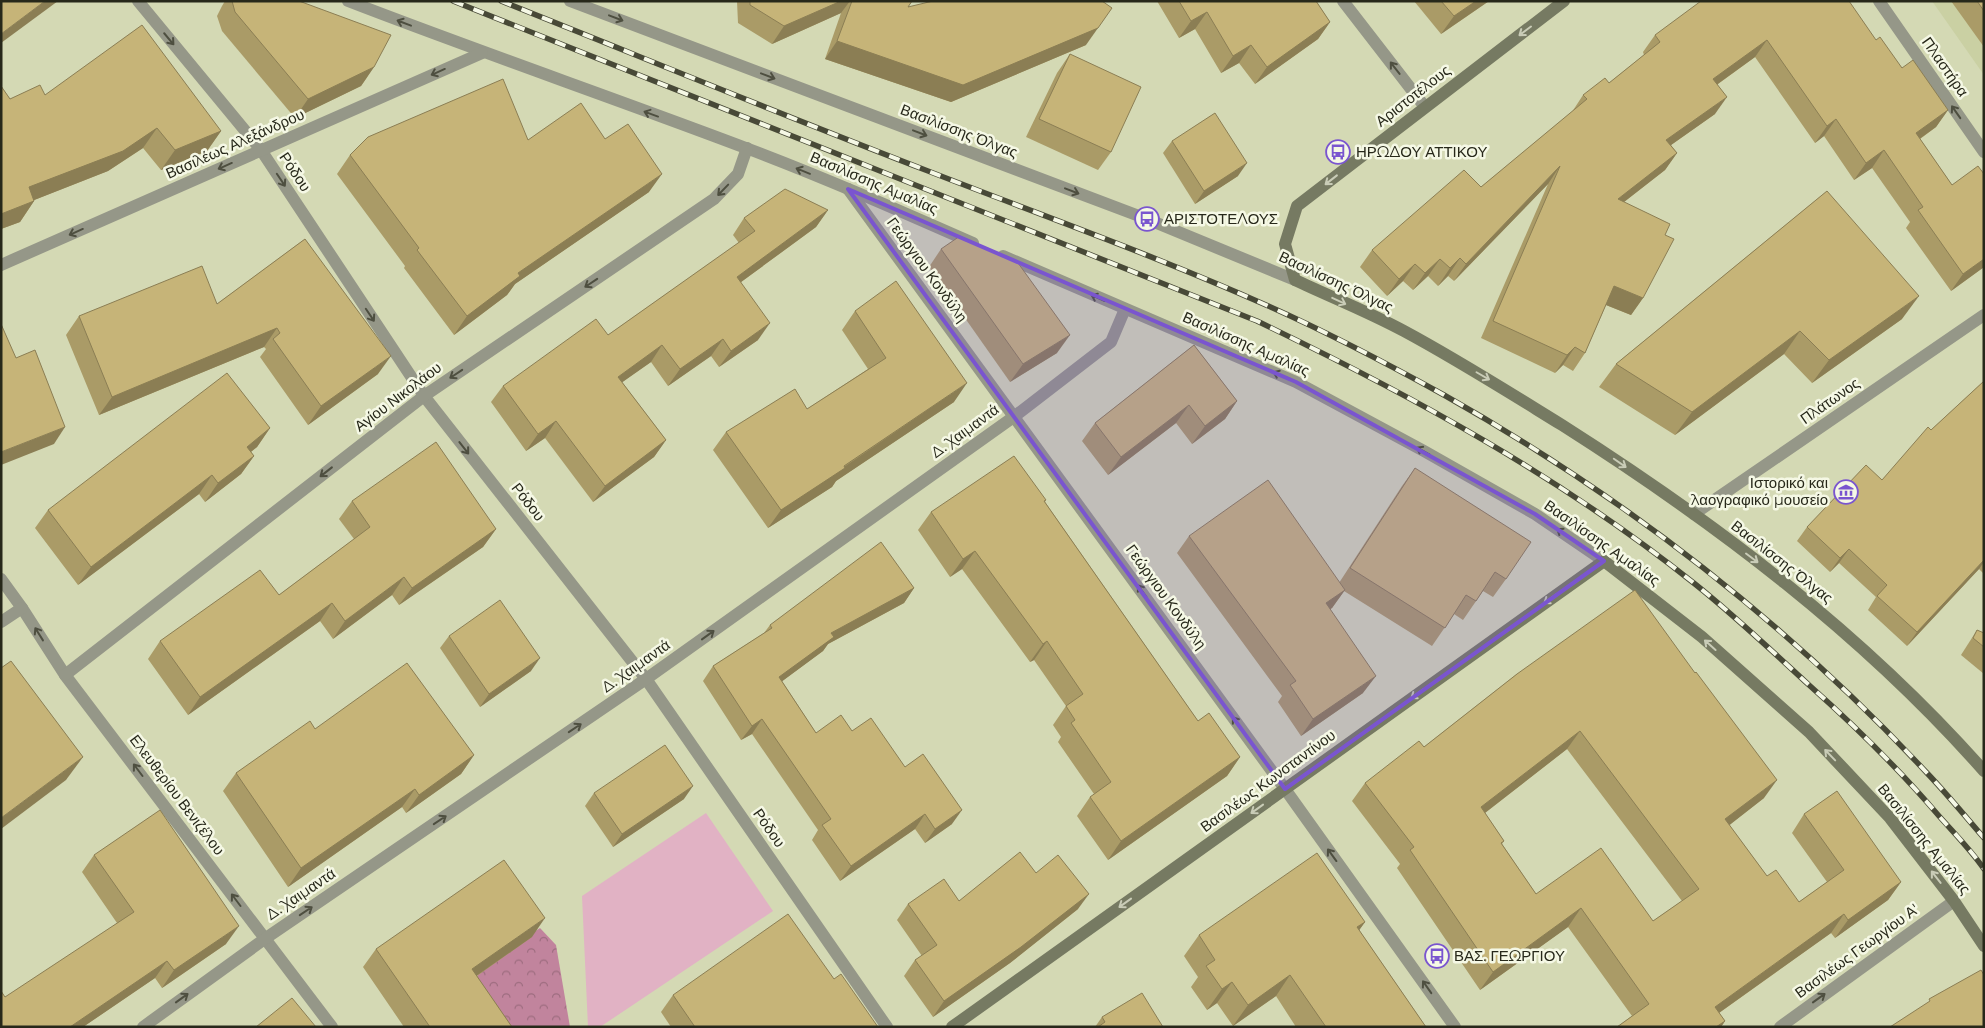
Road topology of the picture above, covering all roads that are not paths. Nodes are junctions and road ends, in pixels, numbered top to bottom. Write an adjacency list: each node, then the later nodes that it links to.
1 (138, 1): 10 (street, Ρόδου, one-way to 10)
2 (348, 1): 7 (street, Βασιλίσσης Αμαλίας, one-way to 2)
3 (571, 1): 14 (street, Βασιλίσσης Όλγας, one-way to 14)
4 (1343, 1): 8 (street, one-way to 4)
5 (1564, 1): 8 (street, Αριστοτέλους, one-way to 8)
6 (1879, 1): 11 (street, Πλαστήρα, one-way to 6)
7 (482, 53): 9 (street, Βασιλίσσης Αμαλίας, one-way to 7); 10 (street, Βασιλέως Αλεξάνδρου, one-way to 10)
8 (1425, 107): 14 (street, Αριστοτέλους, one-way to 14)
9 (747, 148): 12 (street, Βασιλίσσης Αμαλίας, one-way to 9); 17 (street, Αγίου Νικολάου, one-way to 17)
10 (261, 150): 13 (street, Βασιλέως Αλεξάνδρου, one-way to 13); 17 (street, Ρόδου, one-way to 17)
11 (1984, 152)
12 (848, 189): 15 (street, Βασιλίσσης Αμαλίας, one-way to 12); 18 (street, Γεώργιου Κονδύλη)
13 (1, 265)
14 (1295, 280): 19 (street, Βασιλίσσης Όλγας, one-way to 19)
15 (1125, 309): 18 (street, Δ. Χαιμαντά); 20 (street, Βασιλίσσης Αμαλίας, one-way to 15)
16 (1984, 315): 19 (street, Πλάτωνος)
17 (424, 396): 24 (street, Αγίου Νικολάου, one-way to 24); 25 (street, Ρόδου, one-way to 25)
18 (1015, 416): 25 (street, Δ. Χαιμαντά, one-way to 18); 27 (street, Γεώργιου Κονδύλη, one-way to 18)
19 (1694, 514): 26 (street, Βασιλίσσης Όλγας, one-way to 26)
20 (1604, 561): 27 (street, Βασιλέως Κωνσταντίνου, one-way to 27); 28 (street, Βασιλίσσης Αμαλίας, one-way to 20)
21 (1, 579): 22 (street, Ελευθερίου Βενιζέλου)
22 (22, 608): 23 (street); 24 (street, Ελευθερίου Βενιζέλου, one-way to 22)
23 (1, 622)
24 (65, 675): 29 (street, Ελευθερίου Βενιζέλου, one-way to 24)
25 (646, 680): 29 (street, Δ. Χαιμαντά, one-way to 25); 33 (street, Ρόδου)
26 (1984, 771)
27 (1285, 788): 34 (street, Βασιλέως Κωνσταντίνου, one-way to 34); 35 (street, Γεώργιου Κονδύλη, one-way to 27)
28 (1954, 901): 30 (street, Βασιλίσσης Αμαλίας); 36 (street, Βασιλέως Γεωργίου Α', one-way to 28)
29 (266, 938): 31 (street, Δ. Χαιμαντά, one-way to 29); 32 (street, Ελευθερίου Βενιζέλου)
30 (1984, 946)
31 (143, 1027)
32 (332, 1027)
33 (887, 1027)
34 (952, 1027)
35 (1455, 1027)
36 (1780, 1027)

